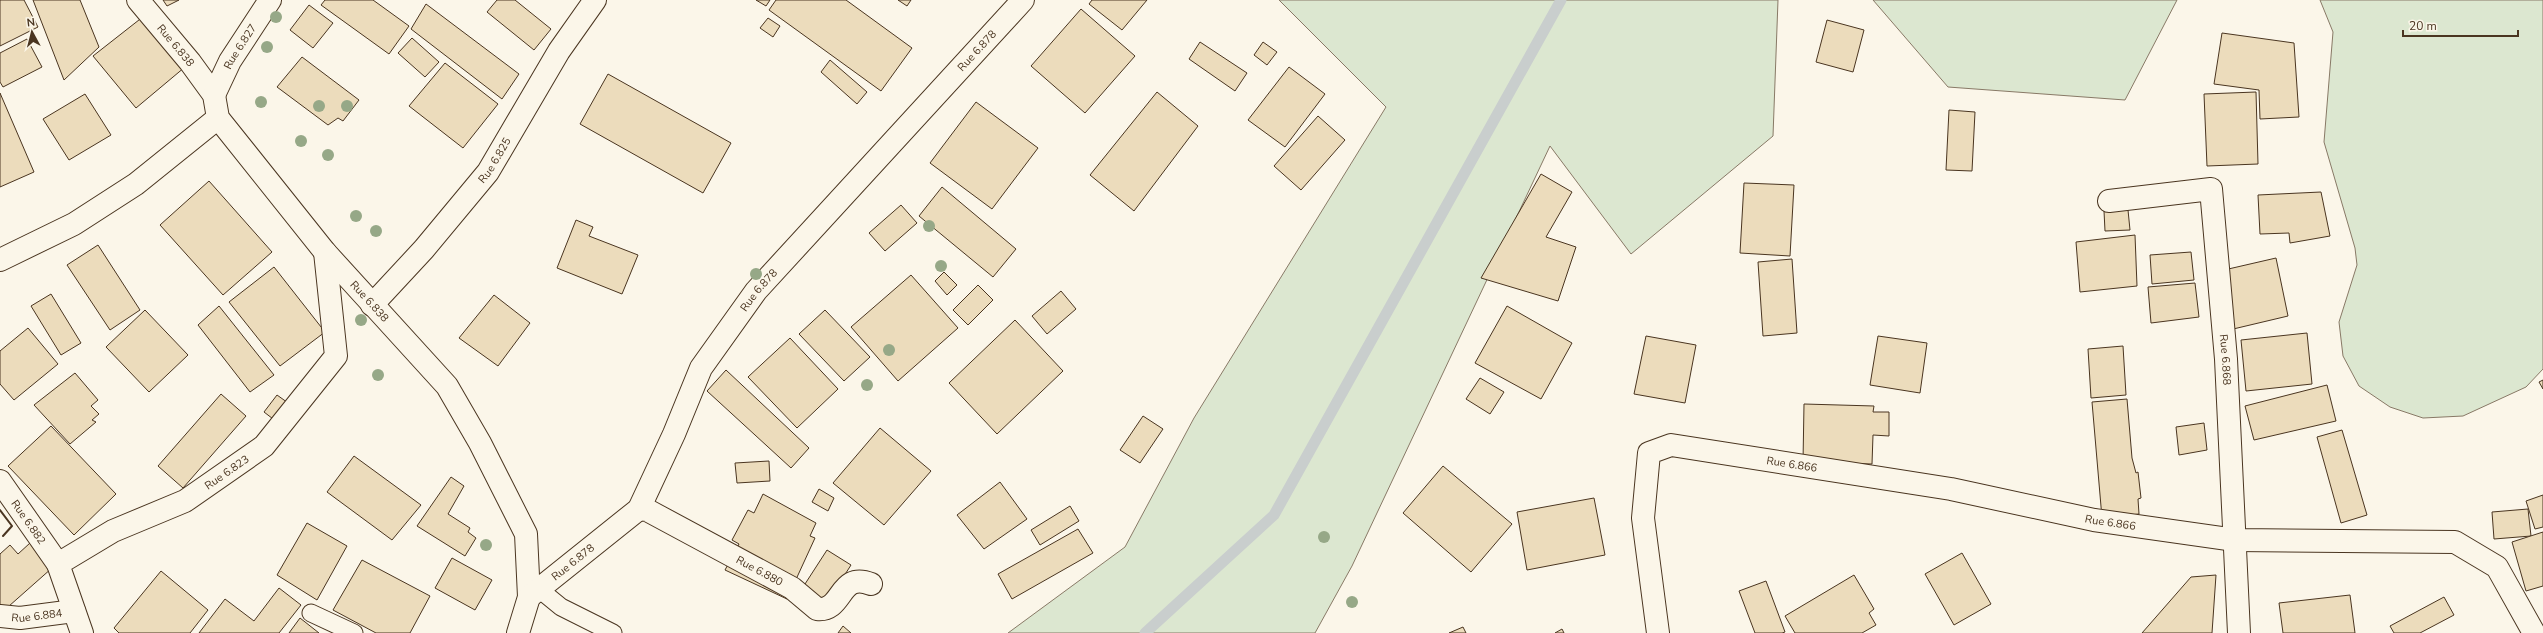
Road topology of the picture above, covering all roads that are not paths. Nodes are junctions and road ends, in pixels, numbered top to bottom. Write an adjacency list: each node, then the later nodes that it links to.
1 (138, 0): 5 (street, Rue 6.838)
2 (270, 0): 5 (street, Rue 6.827)
3 (595, 0): 10 (street, Rue 6.825)
4 (1023, 0): 12 (street, Rue 6.878)
5 (214, 95): 6 (street, Rue 6.838)
6 (218, 118): 8 (street, Rue 6.838); 9 (street)
7 (2109, 201): 13 (street, Rue 6.868)
8 (325, 252): 10 (street, Rue 6.838); 14 (street, Rue 6.823)
9 (0, 260)
10 (372, 304): 16 (street, Rue 6.838)
11 (0, 481): 14 (street, Rue 6.882)
12 (639, 509): 15 (street, Rue 6.880); 16 (street, Rue 6.878)
13 (2235, 540): 20 (street, Rue 6.866); 25 (street, Rue 6.866); 26 (street, Rue 6.868)
14 (58, 564): 17 (street)
15 (871, 584)
16 (534, 593): 23 (street, Rue 6.838); 24 (lane)
17 (74, 611): 19 (street, Rue 6.884); 21 (street)
18 (311, 613): 22 (lane)
19 (0, 616)
20 (2536, 627)
21 (82, 633)
22 (354, 633)
23 (518, 633)
24 (613, 633)
25 (1658, 633)
26 (2239, 633)

